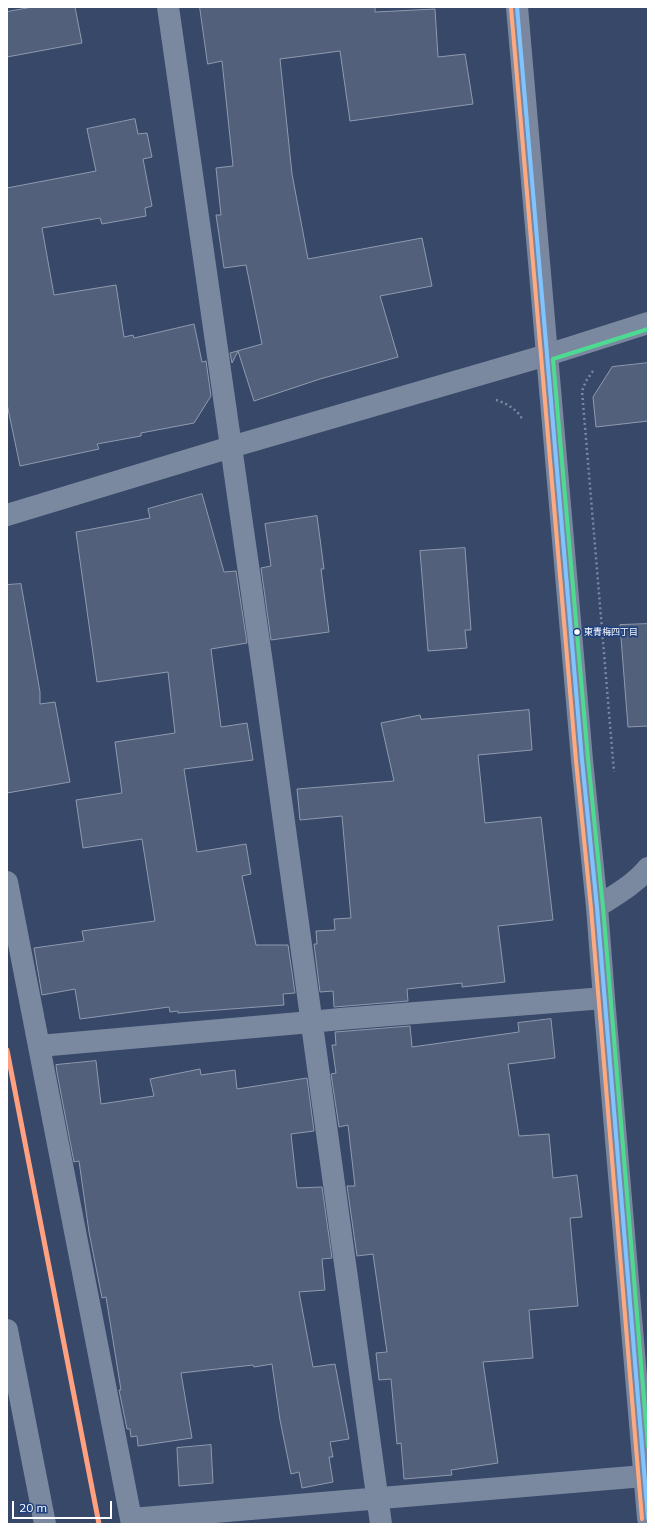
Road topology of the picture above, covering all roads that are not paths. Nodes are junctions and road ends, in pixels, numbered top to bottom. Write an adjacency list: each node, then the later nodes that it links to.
1 (168, 7): 5 (street)
2 (517, 7): 4 (main road)
3 (648, 323): 4 (street)
4 (547, 355): 5 (street); 9 (main road)
5 (231, 447): 6 (street); 11 (street)
6 (7, 515)
7 (648, 868): 9 (street)
8 (7, 882): 12 (street)
9 (597, 906): 10 (main road)
10 (604, 998): 11 (street); 14 (main road)
11 (312, 1022): 12 (street); 15 (street)
12 (39, 1046): 17 (street)
13 (7, 1330): 18 (street)
14 (644, 1476): 15 (street); 16 (main road)
15 (378, 1498): 17 (street); 19 (street)
16 (648, 1518)
17 (132, 1521)
18 (45, 1524)
19 (381, 1524)

